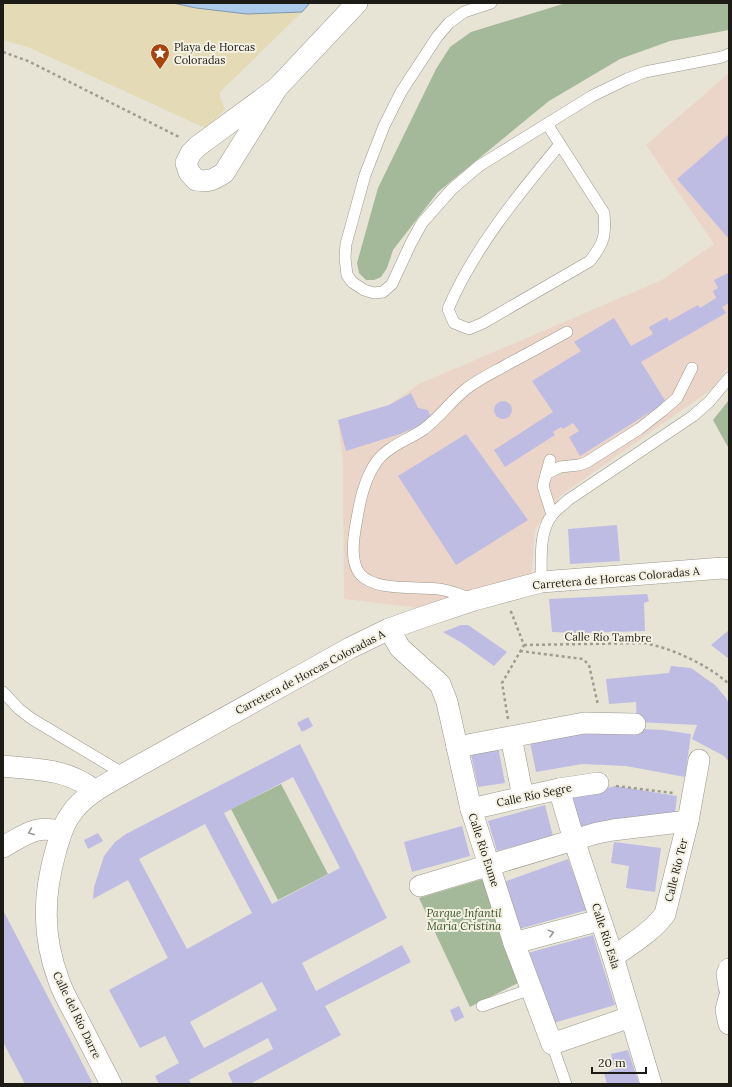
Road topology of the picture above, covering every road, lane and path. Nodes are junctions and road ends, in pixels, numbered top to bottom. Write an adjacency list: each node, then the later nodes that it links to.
1 (357, 3): 5 (street)
2 (491, 3): 6 (lane)
3 (3, 52): 8 (path)
4 (729, 54): 6 (lane)
5 (277, 88): 8 (street); 8 (street)
6 (547, 124): 7 (lane)
7 (560, 144): 7 (lane)
8 (198, 146)
9 (566, 332): 18 (lane)
10 (692, 368): 13 (lane)
11 (729, 378): 14 (lane)
12 (550, 460): 13 (lane)
13 (546, 474): 14 (lane)
14 (552, 515): 16 (lane)
15 (729, 568): 16 (street, Carretera de Horcas Coloradas A)
16 (541, 582): 17 (street, Carretera de Horcas Coloradas A)
17 (503, 592): 18 (street, Carretera de Horcas Coloradas A); 20 (path)
18 (474, 600): 19 (street, Carretera de Horcas Coloradas A)
19 (389, 629): 27 (street, Calle Río Eume); 30 (street, Carretera de Horcas Coloradas A)
20 (524, 645): 21 (path); 22 (path, Calle Río Tambre)
21 (520, 651): 24 (path, Calle Río Tambre); 26 (path)
22 (729, 684)
23 (3, 692): 30 (lane)
24 (601, 723): 25 (street); 26 (street)
25 (634, 724)
26 (511, 737): 27 (street); 35 (street)
27 (458, 747): 36 (street, Calle Río Eume)
28 (699, 760): 34 (street, Calle Río Ter)
29 (3, 766): 33 (street)
30 (124, 774): 33 (street, Carretera de Horcas Coloradas A)
31 (598, 784): 32 (street, Calle Río Segre); 34 (path)
32 (559, 789): 35 (street, Calle Río Segre); 39 (street, Calle Río Esla)
33 (94, 791): 38 (street, Calle del Río Darre)
34 (693, 796): 37 (street, Calle Río Ter)
35 (523, 797): 36 (street, Calle Río Segre)
36 (471, 809): 41 (street, Calle Río Eume)
37 (688, 821): 39 (street); 45 (street, Calle Río Ter)
38 (61, 832): 40 (street, one-way to 40); 54 (street, Calle del Río Darre)
39 (574, 840): 41 (street); 43 (street, Calle Río Esla)
40 (3, 847)
41 (489, 866): 42 (street); 44 (street, Calle Río Eume)
42 (420, 886)
43 (600, 920): 44 (street, one-way to 43); 45 (street, Calle Río Esla)
44 (514, 943): 48 (street, Calle Río Eume)
45 (613, 957): 51 (street, Calle Río Esla)
46 (729, 969): 47 (street)
47 (729, 988)
48 (531, 989): 50 (lane); 53 (street, Calle Río Eume)
49 (729, 998): 52 (street)
50 (482, 1006)
51 (630, 1017): 53 (street); 56 (street, Calle Río Esla)
52 (729, 1024)
53 (552, 1044): 55 (lane, Calle Río Eume)
54 (111, 1084)
55 (566, 1084)
56 (651, 1084)

